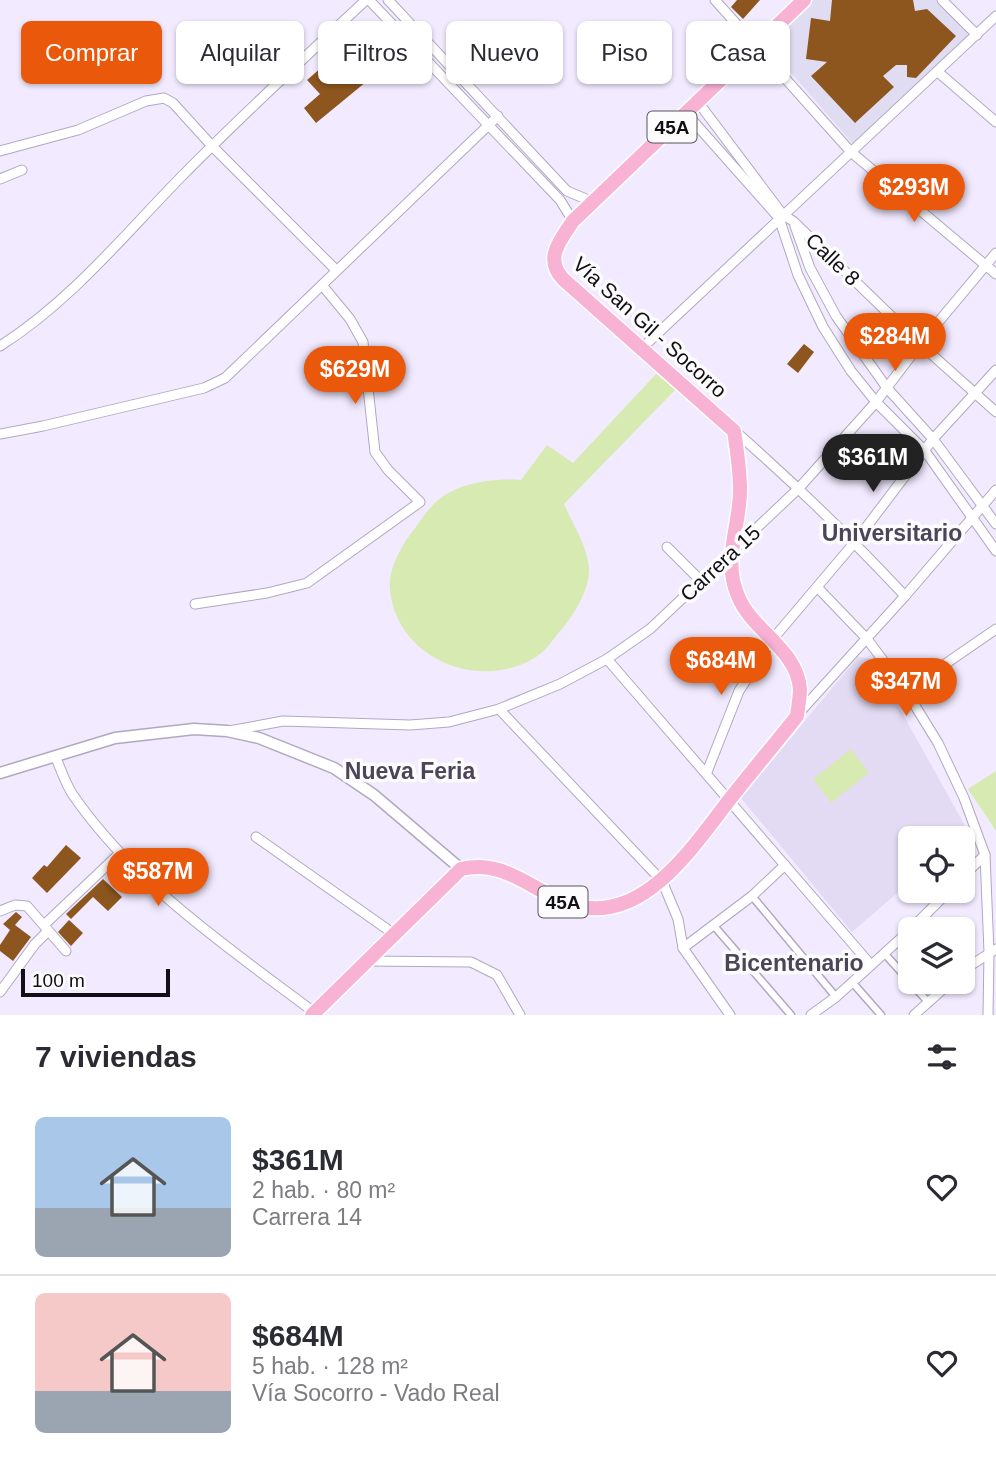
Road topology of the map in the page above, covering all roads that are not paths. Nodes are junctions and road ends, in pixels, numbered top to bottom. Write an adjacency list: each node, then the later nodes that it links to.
1 (367, 0): 17 (street); 18 (street)
2 (387, 0): 15 (street)
3 (715, 0): 7 (street)
4 (804, 0): 8 (highway, Vía San Gil - Socorro / 45A)
5 (942, 0): 9 (street)
6 (996, 16): 9 (street)
7 (734, 21)
8 (782, 21)
9 (977, 35): 10 (street)
10 (938, 72): 16 (street); 20 (street)
11 (717, 84): 13 (highway, Vía San Gil - Socorro / 45A)
12 (790, 84): 20 (street)
13 (698, 102): 14 (highway, Vía San Gil - Socorro / 45A); 24 (street)
14 (686, 113): 23 (highway, Vía San Gil - Socorro / 45A); 24 (street)
15 (498, 116): 17 (street); 23 (street)
16 (996, 122)
17 (488, 125): 25 (street); 29 (street)
18 (212, 146): 19 (street); 29 (street); 35 (street)
19 (0, 152)
20 (850, 152): 24 (street); 28 (street)
21 (22, 170): 22 (street)
22 (0, 179)
23 (593, 202): 25 (highway, Vía San Gil - Socorro / 45A)
24 (781, 217): 26 (street, Calle 8); 33 (street); 36 (street)
25 (573, 221): 36 (highway, Vía San Gil - Socorro / 45A)
26 (793, 221): 32 (street); 34 (street, Calle 8)
27 (996, 253): 28 (street, Carrera 15)
28 (985, 265): 30 (street); 34 (street, Carrera 15)
29 (336, 270): 31 (street)
30 (996, 274)
31 (322, 285): 43 (street); 58 (street)
32 (836, 316): 33 (street); 38 (street)
33 (823, 327): 40 (street)
34 (920, 344): 38 (street, Carrera 15); 39 (street, Calle 8)
35 (0, 346)
36 (641, 349): 42 (highway, Vía San Gil - Socorro / 45A)
37 (996, 370): 39 (street)
38 (887, 388): 40 (street, Carrera 15); 44 (street)
39 (973, 393): 41 (street, Calle 8); 44 (street)
40 (876, 402): 45 (street); 46 (street, Carrera 15)
41 (996, 412)
42 (734, 431): 46 (street); 54 (highway)
43 (0, 434)
44 (933, 439): 45 (street); 48 (street)
45 (925, 451): 49 (street); 51 (street)
46 (799, 488): 51 (street); 54 (street, Carrera 15)
47 (996, 490): 48 (street)
48 (982, 506): 49 (street); 50 (street)
49 (972, 517): 53 (street); 57 (street)
50 (996, 524)
51 (855, 542): 56 (street); 57 (street)
52 (667, 547): 55 (street)
53 (996, 551)
54 (730, 554): 55 (street, Carrera 15); 61 (highway)
55 (701, 581): 62 (street, Carrera 15)
56 (818, 588): 60 (street); 61 (street)
57 (905, 596): 60 (street)
58 (195, 604)
59 (996, 629): 63 (street)
60 (867, 639): 63 (street); 65 (street)
61 (772, 640): 65 (highway); 68 (street)
62 (607, 659): 64 (street, Carrera 15); 68 (street)
63 (906, 691): 73 (street)
64 (499, 709): 66 (street, Carrera 15); 77 (street)
65 (797, 716): 70 (highway, 45A)
66 (228, 731): 67 (street); 76 (street)
67 (55, 757): 69 (street); 72 (street)
68 (707, 772): 70 (street)
69 (0, 773)
70 (730, 799): 74 (street); 77 (highway, 45A)
71 (256, 837): 84 (street)
72 (120, 853): 83 (street); 98 (street)
73 (985, 855): 75 (street); 88 (street)
74 (785, 865): 78 (street); 92 (street)
75 (975, 865)
76 (461, 869): 77 (highway, 45A); 84 (highway)
77 (662, 881): 86 (street)
78 (752, 896): 82 (street); 96 (street)
79 (939, 903): 81 (street)
80 (0, 911): 83 (street)
81 (925, 917)
82 (715, 927): 86 (street); 102 (street)
83 (46, 928): 87 (street); 94 (street)
84 (394, 934): 90 (highway)
85 (898, 942): 89 (street)
86 (683, 948): 101 (street)
87 (66, 951)
88 (993, 951): 91 (street); 105 (street)
89 (884, 953): 92 (street); 97 (street)
90 (366, 961): 98 (highway); 100 (street)
91 (975, 963)
92 (871, 965): 93 (street)
93 (852, 982): 96 (street); 103 (street)
94 (0, 992)
95 (938, 994): 97 (street)
96 (835, 997): 99 (street)
97 (929, 1003): 104 (street)
98 (314, 1014)
99 (816, 1014)
100 (520, 1015)
101 (730, 1015)
102 (791, 1015)
103 (881, 1015)
104 (914, 1015)
105 (988, 1015)

